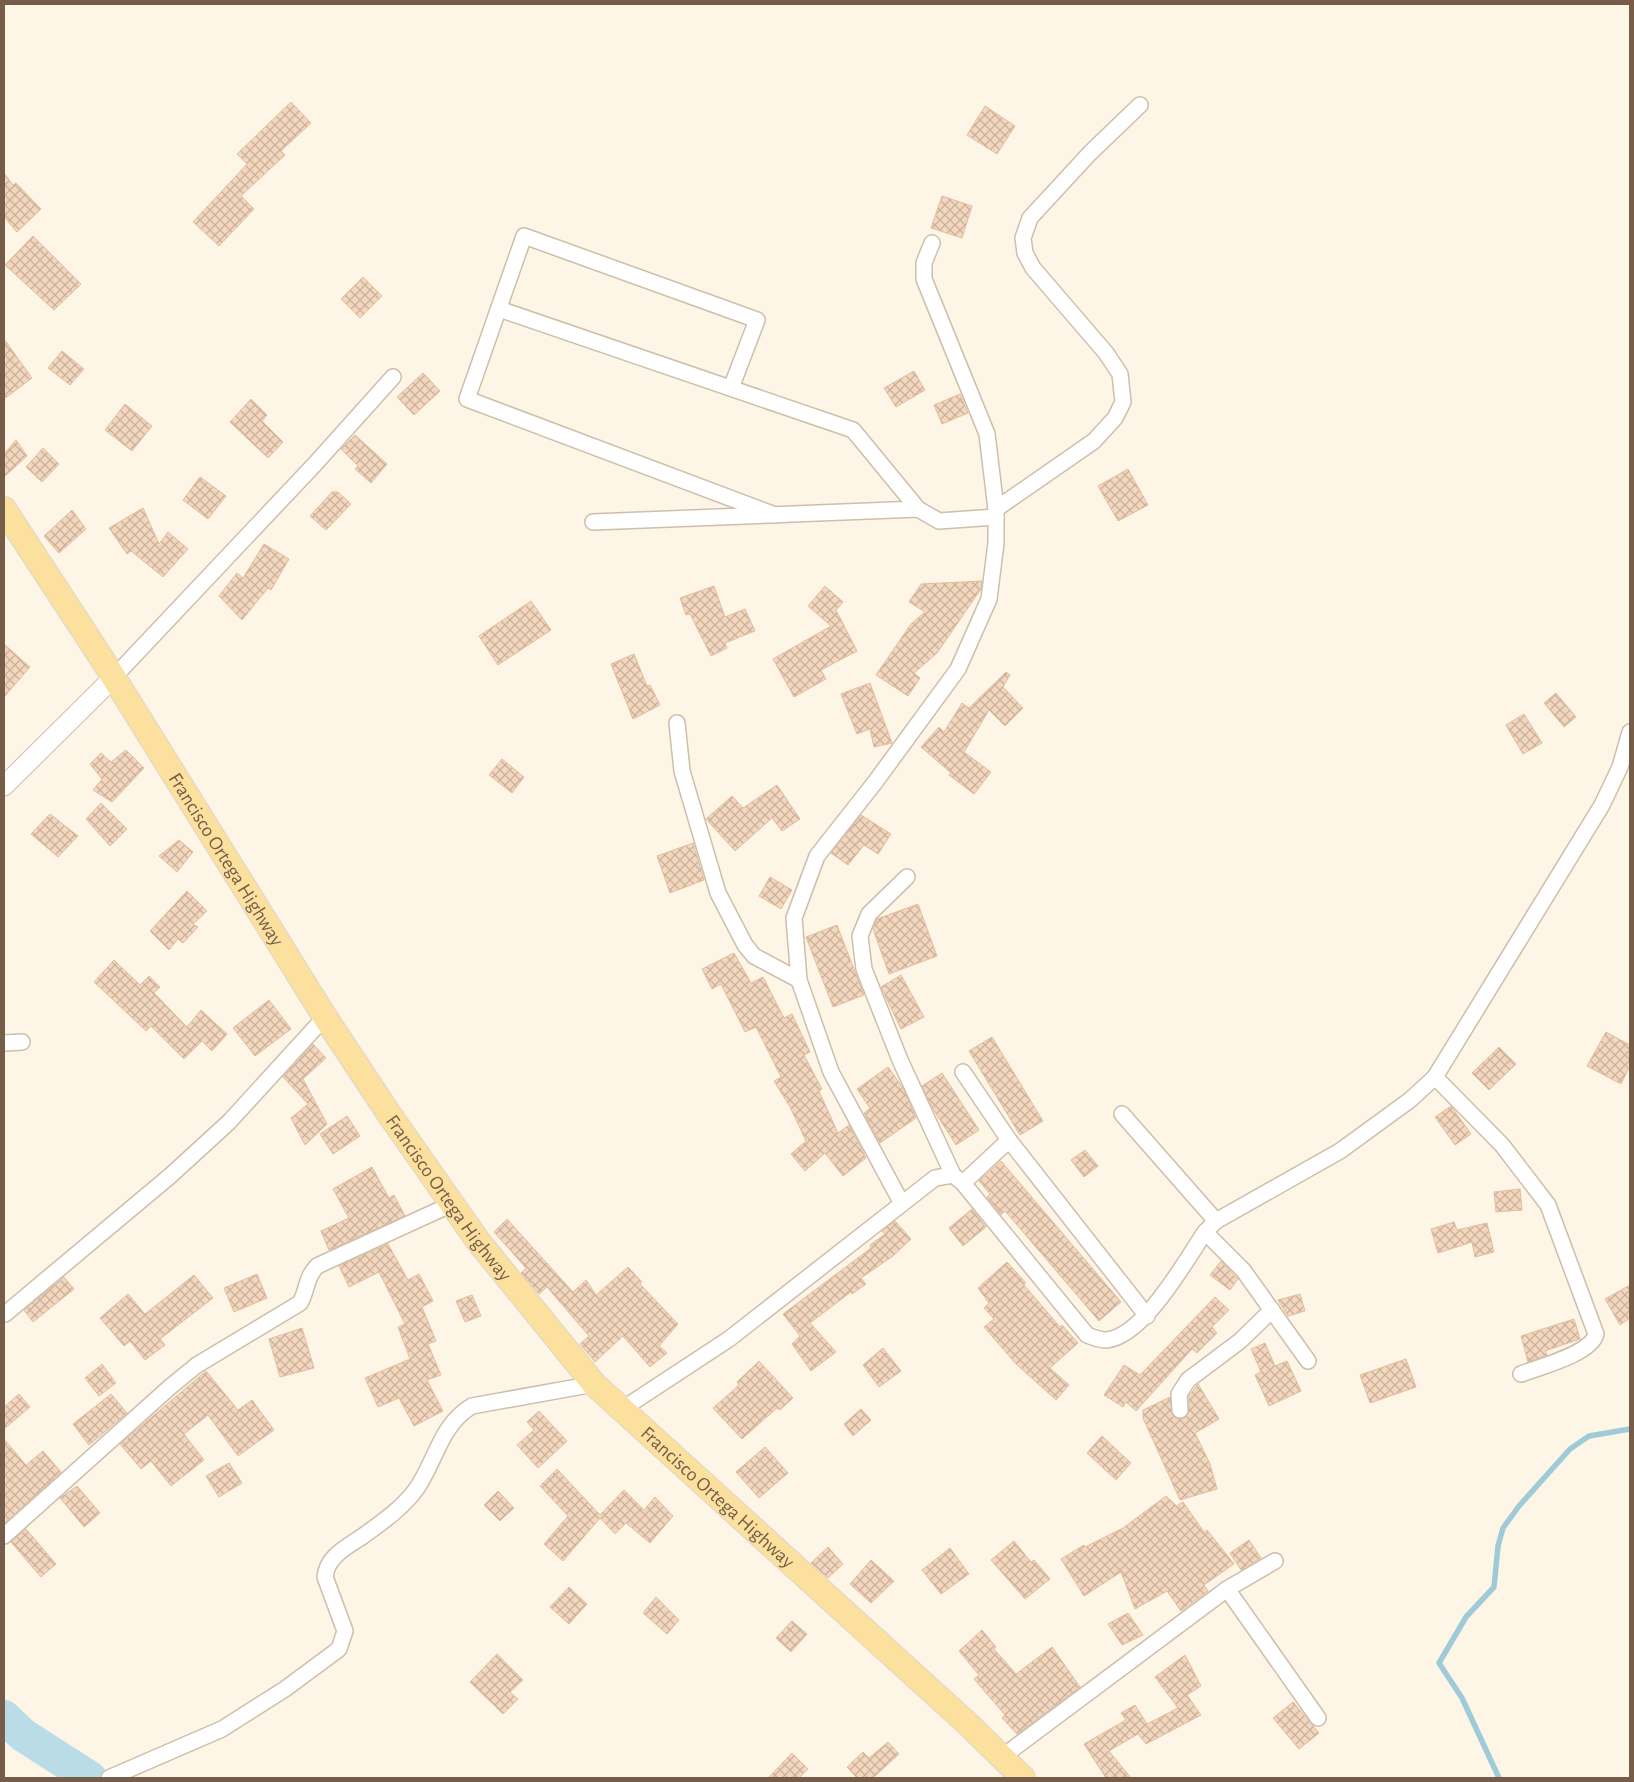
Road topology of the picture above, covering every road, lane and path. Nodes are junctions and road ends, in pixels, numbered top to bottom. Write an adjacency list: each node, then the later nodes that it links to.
1 (1140, 105): 8 (street)
2 (932, 243): 8 (street)
3 (499, 308): 5 (street); 5 (street); 9 (street)
4 (393, 377): 11 (street)
5 (731, 388): 7 (street)
6 (4, 509): 11 (main road, Francisco Ortega Highway)
7 (918, 509): 8 (street); 9 (street)
8 (996, 513): 17 (street)
9 (775, 515): 10 (street)
10 (593, 522)
11 (113, 678): 15 (street); 18 (main road, Francisco Ortega Highway)
12 (677, 723): 17 (street)
13 (1630, 732): 14 (street)
14 (1625, 769): 22 (street)
15 (4, 786)
16 (907, 877): 25 (street)
17 (798, 980): 26 (street)
18 (325, 1016): 27 (main road, Francisco Ortega Highway); 31 (street)
19 (4, 1042): 20 (street)
20 (22, 1042)
21 (963, 1072): 24 (street)
22 (1435, 1077): 28 (street); 34 (street)
23 (1122, 1114): 28 (street)
24 (1009, 1140): 25 (street); 32 (street)
25 (958, 1179): 26 (street); 32 (street)
26 (901, 1202): 36 (street)
27 (452, 1204): 35 (main road, Francisco Ortega Highway); 38 (street)
28 (1216, 1221): 29 (street)
29 (1205, 1232): 30 (street); 32 (street)
30 (1272, 1310): 33 (street); 37 (street)
31 (5, 1314)
32 (1147, 1316)
33 (1308, 1361)
34 (1520, 1374)
35 (594, 1384): 36 (main road, Francisco Ortega Highway); 43 (street)
36 (621, 1410): 42 (main road, Francisco Ortega Highway)
37 (1180, 1410)
38 (4, 1536)
39 (1275, 1562): 40 (street)
40 (1227, 1589): 41 (street); 42 (street)
41 (1318, 1718)
42 (1002, 1757): 44 (main road, Francisco Ortega Highway)
43 (109, 1778)
44 (1023, 1778)

